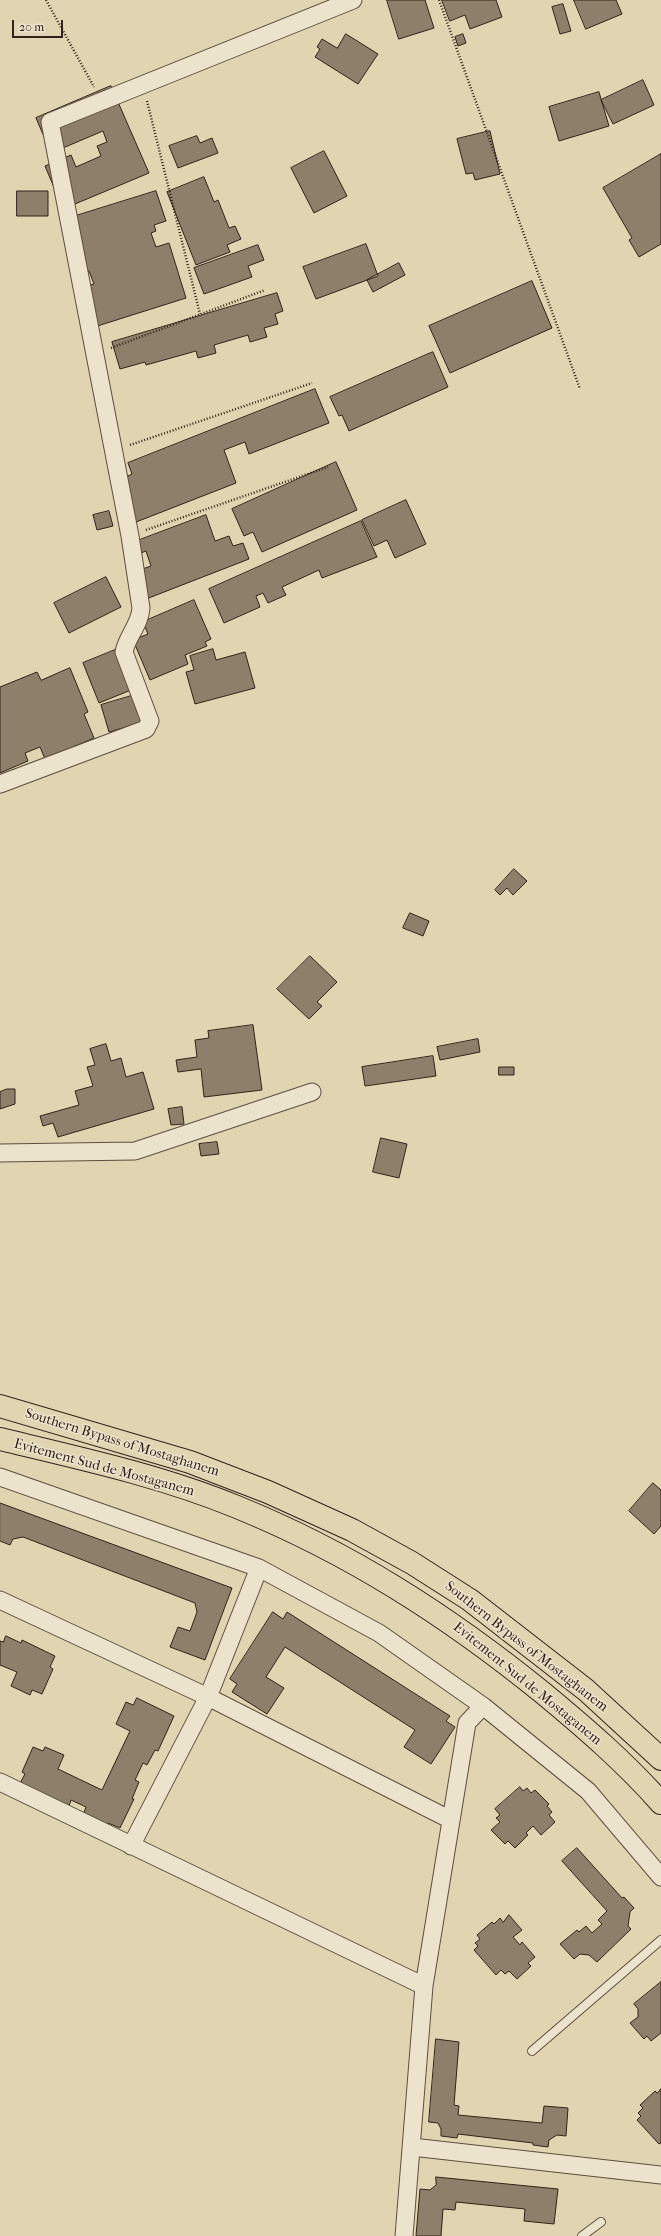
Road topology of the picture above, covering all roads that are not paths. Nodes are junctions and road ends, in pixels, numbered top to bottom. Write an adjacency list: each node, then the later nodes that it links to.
1 (353, 0): 2 (street)
2 (0, 784)
3 (312, 1092): 4 (street)
4 (0, 1153)
5 (0, 1406): 12 (highway, Southern Bypass of Mostaghanem)
6 (0, 1439): 14 (highway, Evitement Sud de Mostaganem)
7 (0, 1477): 8 (street)
8 (259, 1568): 10 (street); 11 (street)
9 (0, 1600): 10 (street)
10 (208, 1697): 15 (street); 16 (street)
11 (483, 1706): 15 (street); 17 (street)
12 (661, 1759)
13 (0, 1782): 16 (street)
14 (661, 1803)
15 (451, 1820): 19 (street)
16 (131, 1846): 19 (street)
17 (661, 1877)
18 (661, 1940): 20 (lane)
19 (424, 1986): 21 (street)
20 (532, 2051)
21 (412, 2147): 22 (street); 24 (street)
22 (661, 2175)
23 (601, 2222): 25 (lane)
24 (404, 2236)
25 (582, 2236)

